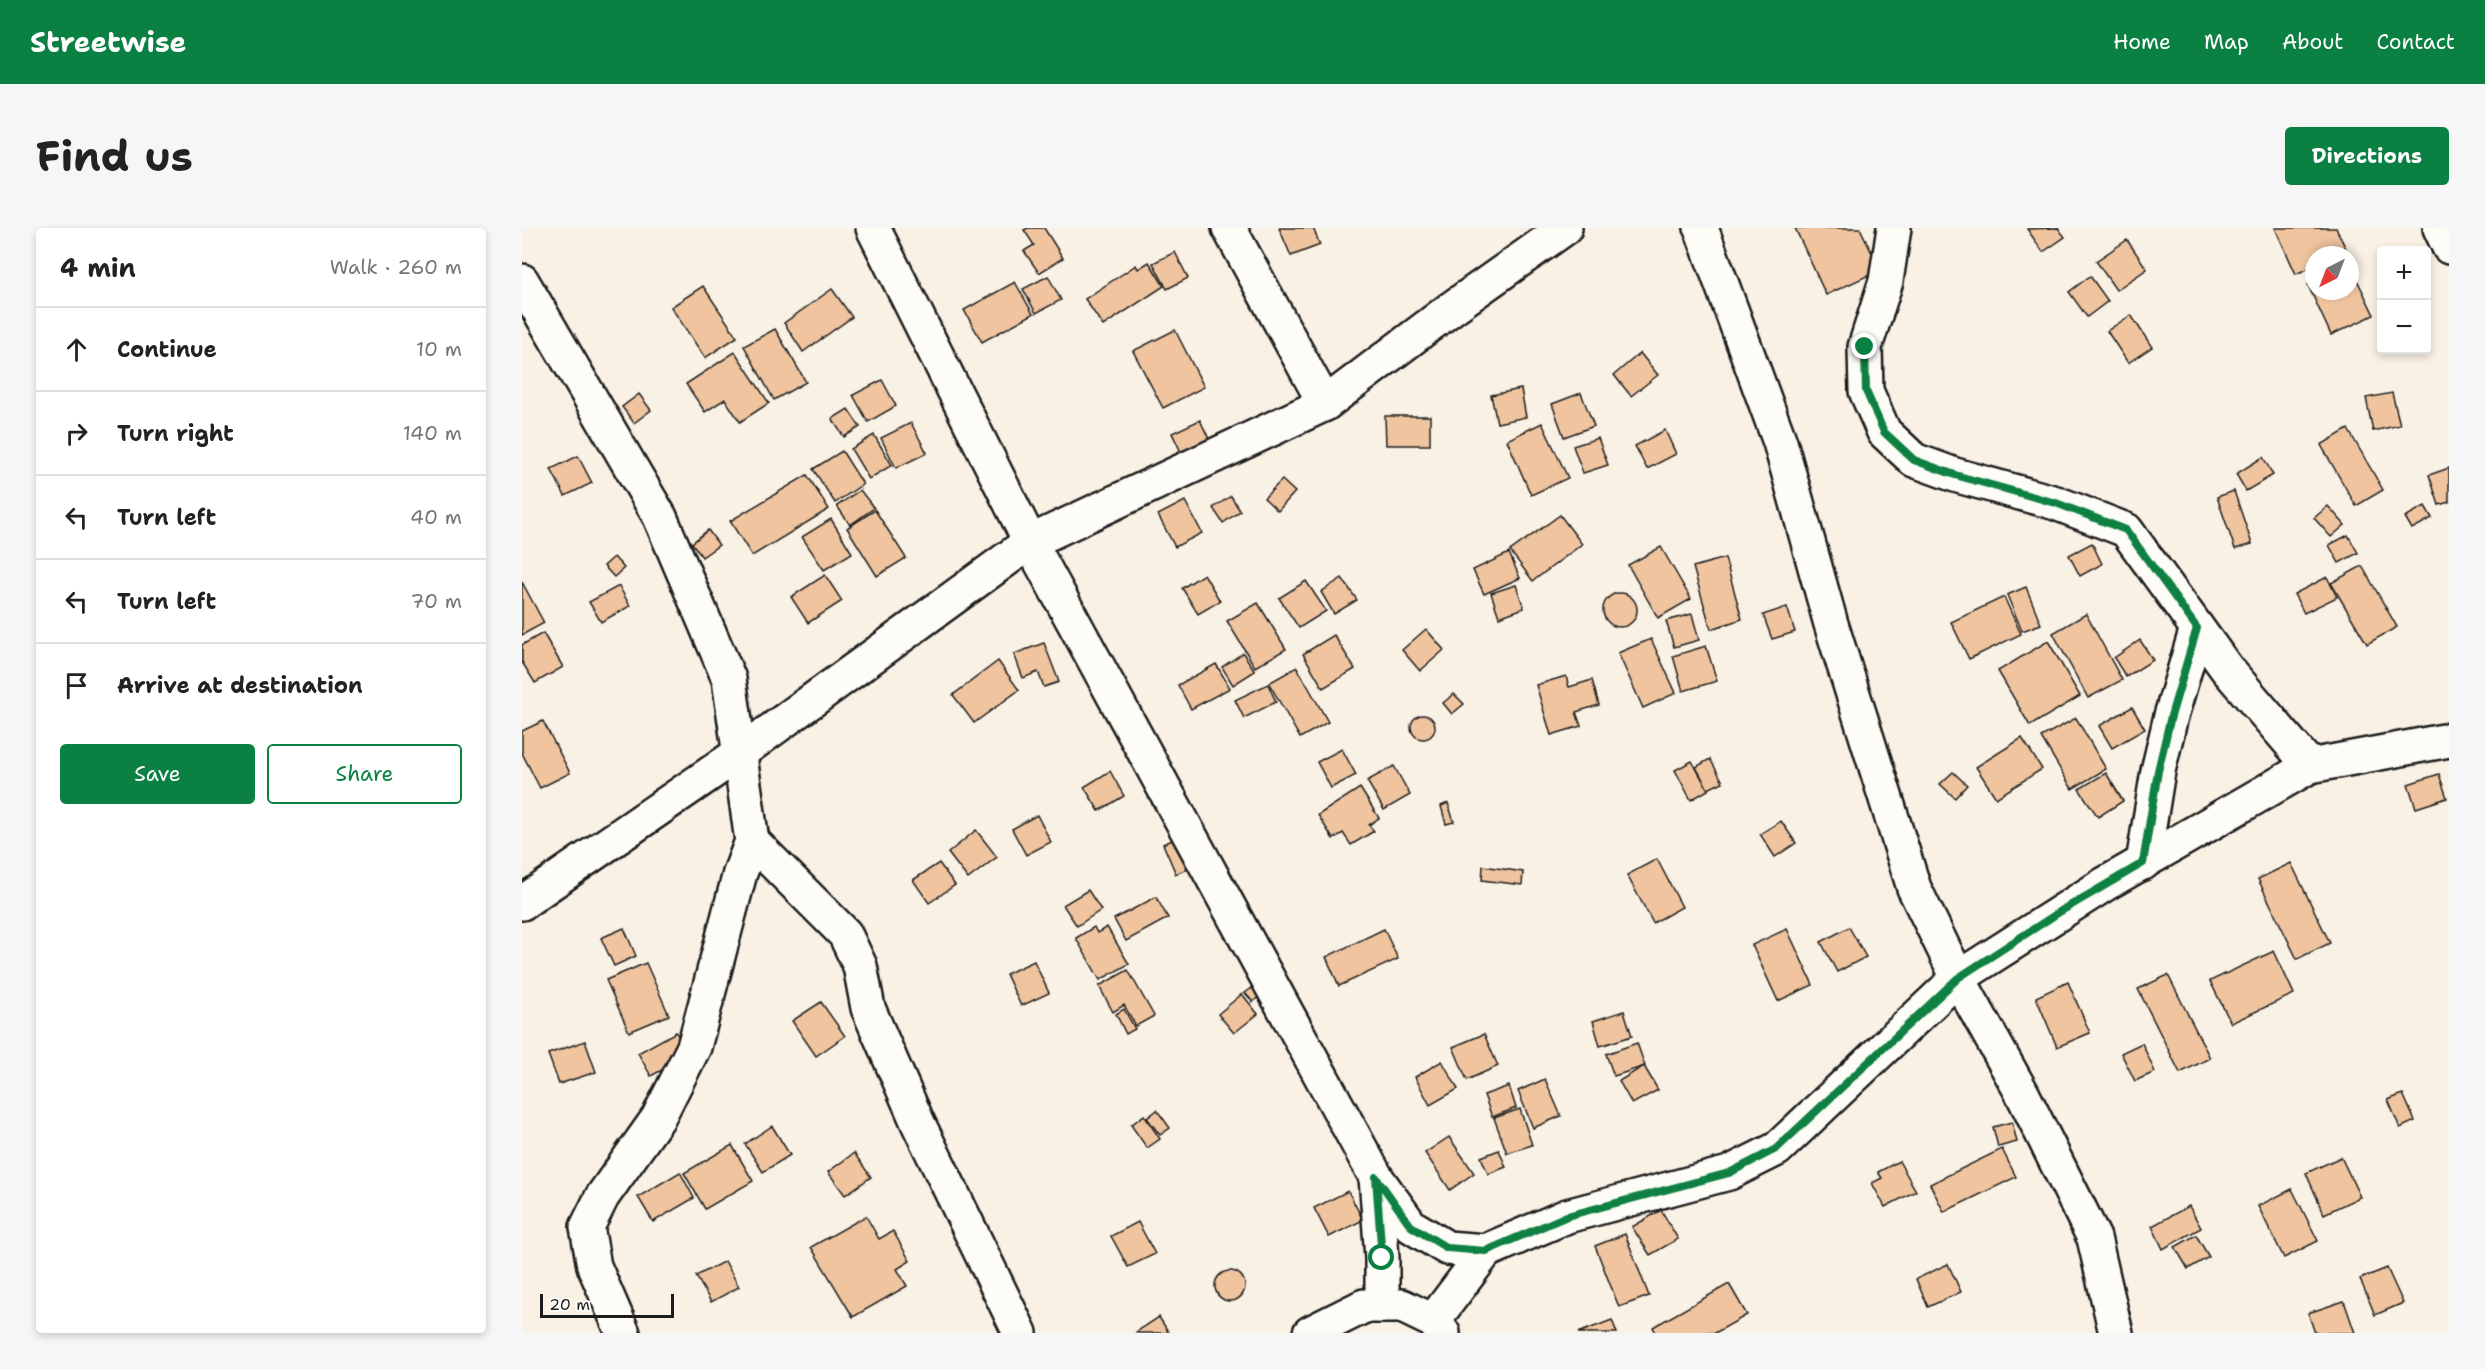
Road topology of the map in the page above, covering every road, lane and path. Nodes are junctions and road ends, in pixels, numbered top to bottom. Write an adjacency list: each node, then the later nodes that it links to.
1 (873, 228): 10 (street)
2 (1229, 228): 9 (street)
3 (1565, 228): 9 (street)
4 (1701, 228): 18 (street)
5 (1894, 228): 11 (street)
6 (2440, 228): 7 (street)
7 (2449, 247)
8 (522, 281): 13 (street)
9 (1325, 404): 10 (street)
10 (1030, 542): 13 (street); 19 (street)
11 (2197, 628): 14 (street); 16 (street)
12 (2449, 740): 14 (street)
13 (740, 753): 15 (street); 17 (street)
14 (2310, 766): 16 (street)
15 (752, 841): 23 (street); 24 (street)
16 (2143, 863): 18 (street)
17 (522, 903)
18 (1958, 978): 20 (street); 26 (street)
19 (1376, 1177): 20 (street); 21 (street)
20 (1486, 1251): 22 (street)
21 (1382, 1306): 22 (street); 25 (street)
22 (1438, 1327)
23 (623, 1333)
24 (1020, 1333)
25 (1310, 1333)
26 (2116, 1333)

